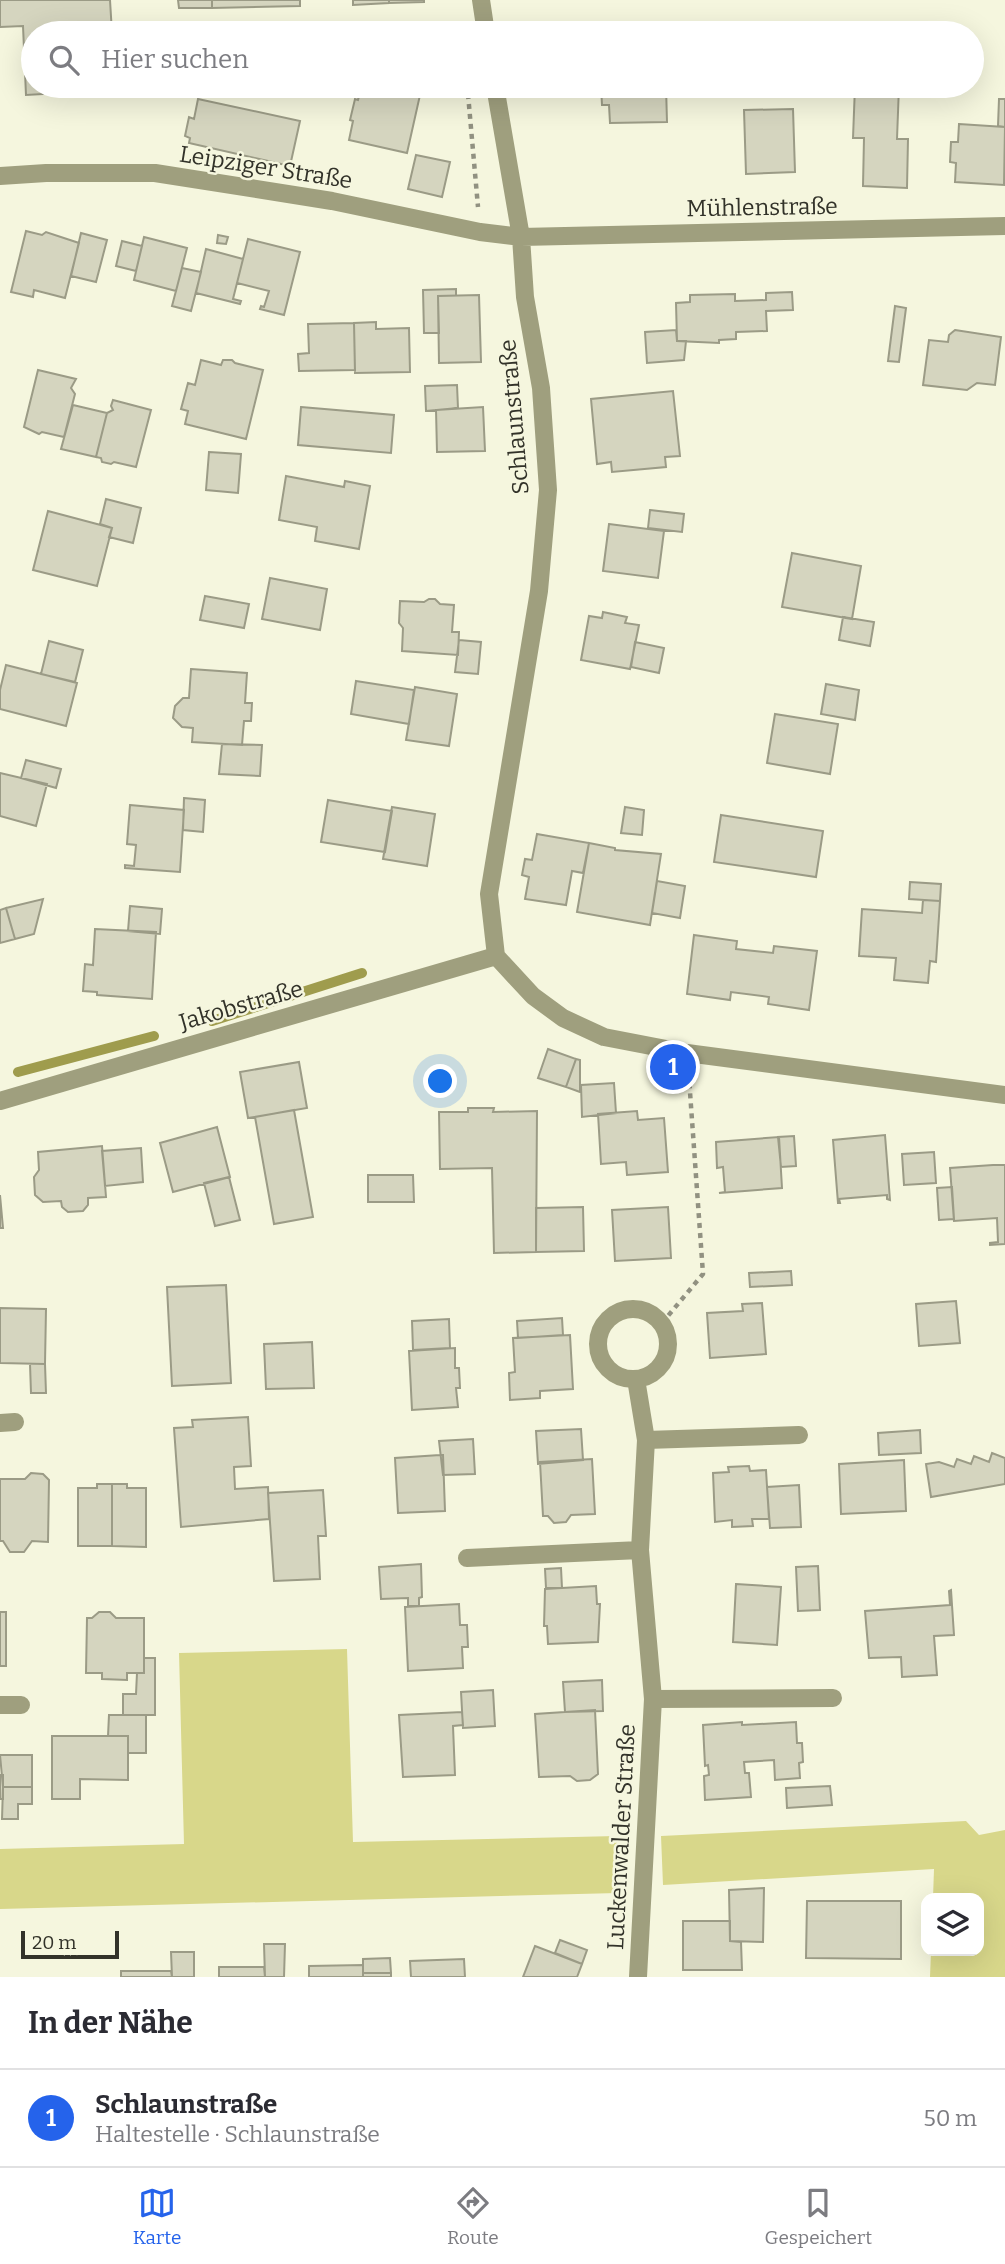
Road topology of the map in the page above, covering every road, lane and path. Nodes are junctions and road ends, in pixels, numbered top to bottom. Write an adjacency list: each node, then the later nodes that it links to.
1 (481, 0): 2 (street)
2 (484, 21)
3 (468, 98): 7 (path)
4 (497, 98): 8 (street, Schlaunstraße)
5 (0, 176): 7 (street, Leipziger Straße)
6 (1005, 226): 8 (street, Mühlenstraße)
7 (480, 232): 8 (street, Leipziger Straße)
8 (521, 237): 9 (street, Schlaunstraße)
9 (496, 956): 10 (street); 12 (street, Jakobstraße)
10 (687, 1053): 11 (street); 13 (path)
11 (1005, 1095)
12 (0, 1101)
13 (662, 1323): 14 (street); 14 (street)
14 (636, 1379): 16 (street, Luckenwalder Straße)
15 (799, 1435): 16 (street)
16 (646, 1440): 17 (street, Luckenwalder Straße)
17 (640, 1550): 18 (street); 19 (street, Luckenwalder Straße)
18 (467, 1558)
19 (653, 1699): 20 (street, Luckenwalder Straße); 23 (street, Luckenwalder Straße)
20 (833, 1699)
21 (0, 1705): 22 (street)
22 (21, 1705)
23 (638, 1977)

